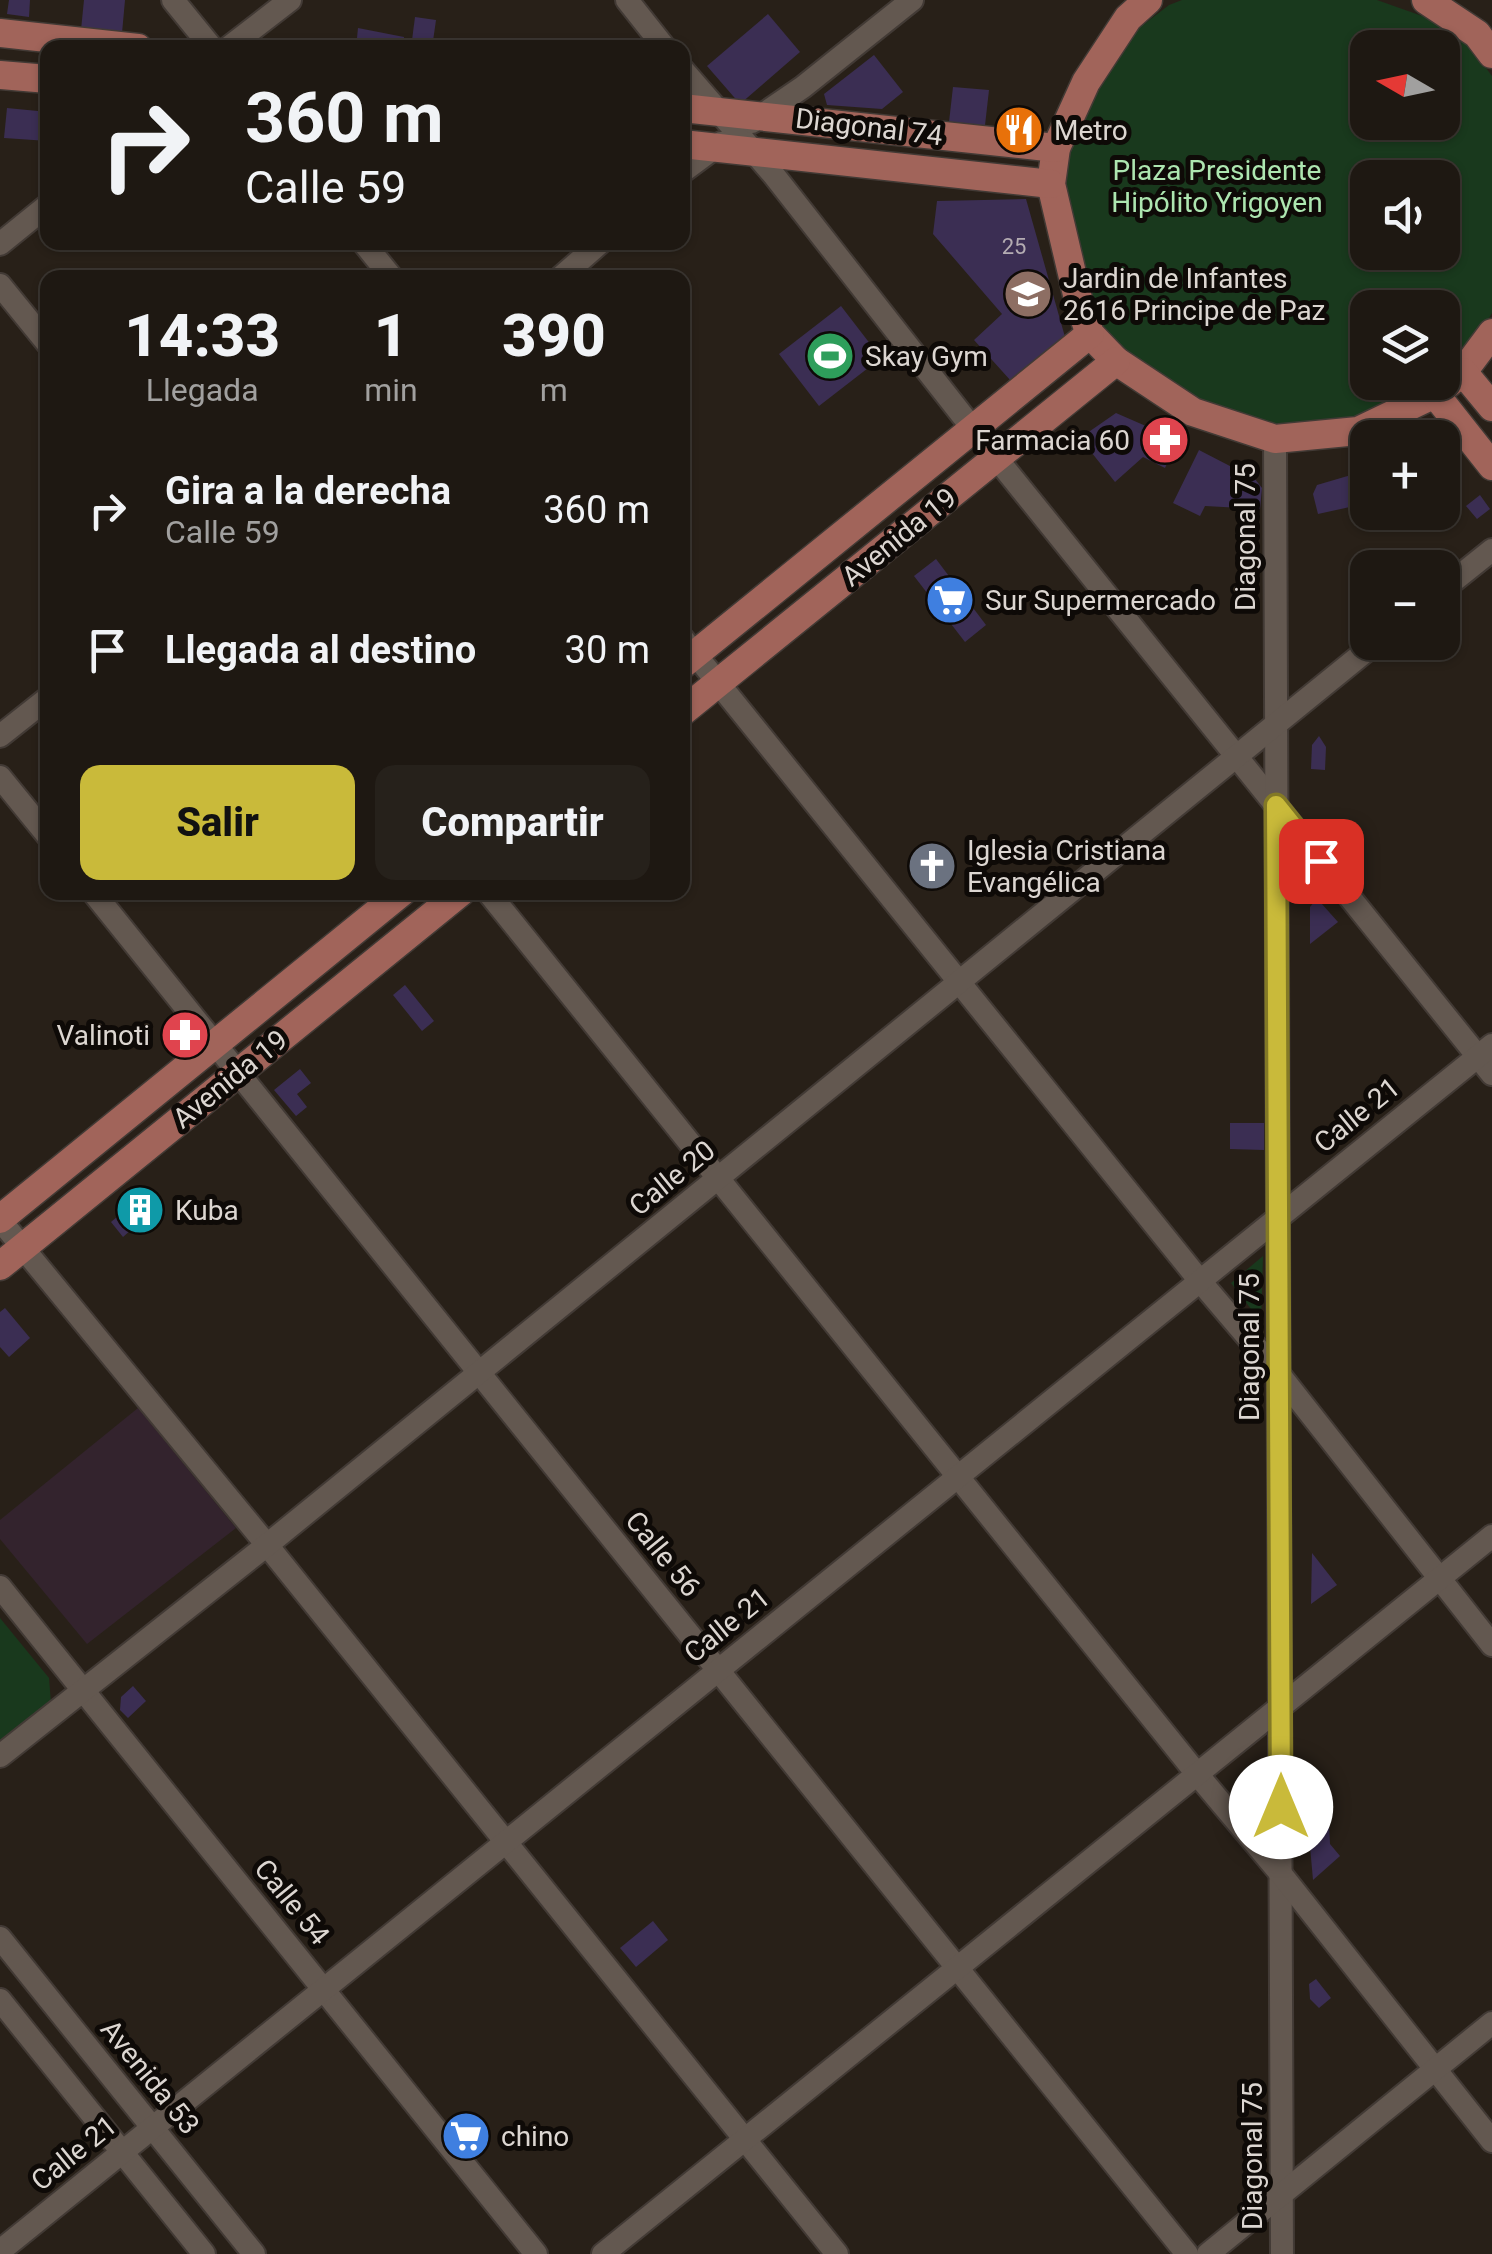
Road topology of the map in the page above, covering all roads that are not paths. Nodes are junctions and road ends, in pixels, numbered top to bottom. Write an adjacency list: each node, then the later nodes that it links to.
1 (173, 0): 10 (street)
2 (290, 0): 11 (street)
3 (627, 0): 12 (street)
4 (912, 0): 17 (street)
5 (1426, 0): 8 (main road)
6 (1130, 6): 20 (main road)
7 (0, 33): 9 (main road)
8 (1487, 37)
9 (64, 40)
10 (206, 40)
11 (238, 40)
12 (659, 40)
13 (0, 75): 14 (main road)
14 (40, 79)
15 (690, 80): 18 (street)
16 (690, 112): 18 (main road, Diagonal 74)
17 (762, 116): 18 (main road, Diagonal 74); 20 (main road, Diagonal 74)
18 (731, 135): 19 (main road, Diagonal 74); 21 (street); 22 (main road, Diagonal 74); 39 (street)
19 (690, 143)
20 (1056, 148): 22 (main road)
21 (690, 166)
22 (1051, 184): 32 (main road)
23 (40, 212): 24 (street)
24 (0, 244)
25 (370, 250): 27 (street)
26 (592, 250): 28 (street)
27 (386, 270)
28 (569, 270)
29 (0, 285): 31 (street)
30 (1492, 333): 34 (main road)
31 (40, 334)
32 (1090, 334): 33 (main road); 39 (main road, Avenida 19)
33 (1116, 361): 40 (main road); 41 (main road, Avenida 19)
34 (1463, 372): 35 (main road); 38 (main road)
35 (1460, 374)
36 (1423, 400): 40 (main road)
37 (1440, 400): 42 (main road)
38 (1492, 407)
39 (973, 429): 41 (street); 45 (main road, Avenida 19)
40 (1275, 439): 51 (street, Diagonal 75)
41 (996, 458): 48 (main road, Avenida 19); 53 (street)
42 (1492, 466)
43 (1492, 550): 44 (street)
44 (1460, 576)
45 (690, 650)
46 (690, 655): 48 (street)
47 (1356, 660): 51 (street, Calle 20)
48 (718, 683): 50 (main road, Avenida 19); 61 (street)
49 (40, 704): 52 (street)
50 (690, 706)
51 (1276, 724): 53 (street, Calle 20); 55 (street, Diagonal 75)
52 (0, 736)
53 (1237, 758): 55 (street); 61 (street, Calle 20)
54 (0, 777): 56 (street)
55 (1276, 805): 63 (street); 66 (street, Diagonal 75)
56 (40, 826)
57 (99, 900): 62 (street, Calle 56)
58 (392, 900): 62 (main road, Avenida 19)
59 (451, 900): 64 (main road, Avenida 19)
60 (494, 900): 65 (street)
61 (960, 983): 65 (street, Calle 20); 70 (street)
62 (215, 1044): 64 (street, Calle 56); 67 (main road, Avenida 19)
63 (1487, 1059): 66 (street, Calle 21)
64 (238, 1073): 68 (main road, Avenida 19); 71 (street, Calle 56)
65 (718, 1179): 71 (street, Calle 20); 73 (street)
66 (1278, 1216): 70 (street, Calle 21); 72 (street, Diagonal 75)
67 (0, 1219): 68 (street)
68 (22, 1248): 69 (main road, Avenida 19); 75 (street)
69 (0, 1266)
70 (1200, 1281): 72 (street); 73 (street, Calle 21)
71 (479, 1373): 75 (street, Calle 20); 79 (street, Calle 56)
72 (1279, 1374): 76 (street); 81 (street, Diagonal 75)
73 (958, 1477): 79 (street, Calle 21); 83 (street)
74 (1492, 1536): 76 (street)
75 (268, 1545): 80 (street, Calle 20); 84 (street)
76 (1439, 1578): 78 (street); 81 (street)
77 (0, 1587): 80 (street, Calle 54)
78 (1492, 1645)
79 (718, 1670): 84 (street, Calle 21); 87 (street, Calle 56)
80 (82, 1690): 82 (street, Calle 20); 88 (street, Calle 54)
81 (1280, 1706): 83 (street); 85 (street, Diagonal 75)
82 (0, 1756)
83 (1197, 1774): 85 (street); 87 (street)
84 (506, 1842): 88 (street, Calle 21); 93 (street)
85 (1281, 1874): 91 (street); 96 (street, Diagonal 75)
86 (0, 1938): 92 (street, Avenida 53)
87 (957, 1968): 93 (street); 103 (street, Calle 56)
88 (324, 1990): 92 (street, Calle 21); 100 (street, Calle 54)
89 (0, 2000): 95 (street)
90 (1492, 2023): 91 (street)
91 (1435, 2070): 94 (street); 96 (street)
92 (152, 2128): 95 (street, Calle 21); 99 (street, Avenida 53)
93 (745, 2139): 101 (street); 102 (street)
94 (1492, 2140)
95 (122, 2152): 97 (street, Calle 21); 98 (street)
96 (1282, 2193): 104 (street); 105 (street, Diagonal 75)
97 (0, 2251)
98 (204, 2254)
99 (254, 2254)
100 (536, 2254)
101 (602, 2254)
102 (838, 2254)
103 (1188, 2254)
104 (1208, 2254)
105 (1282, 2254)

